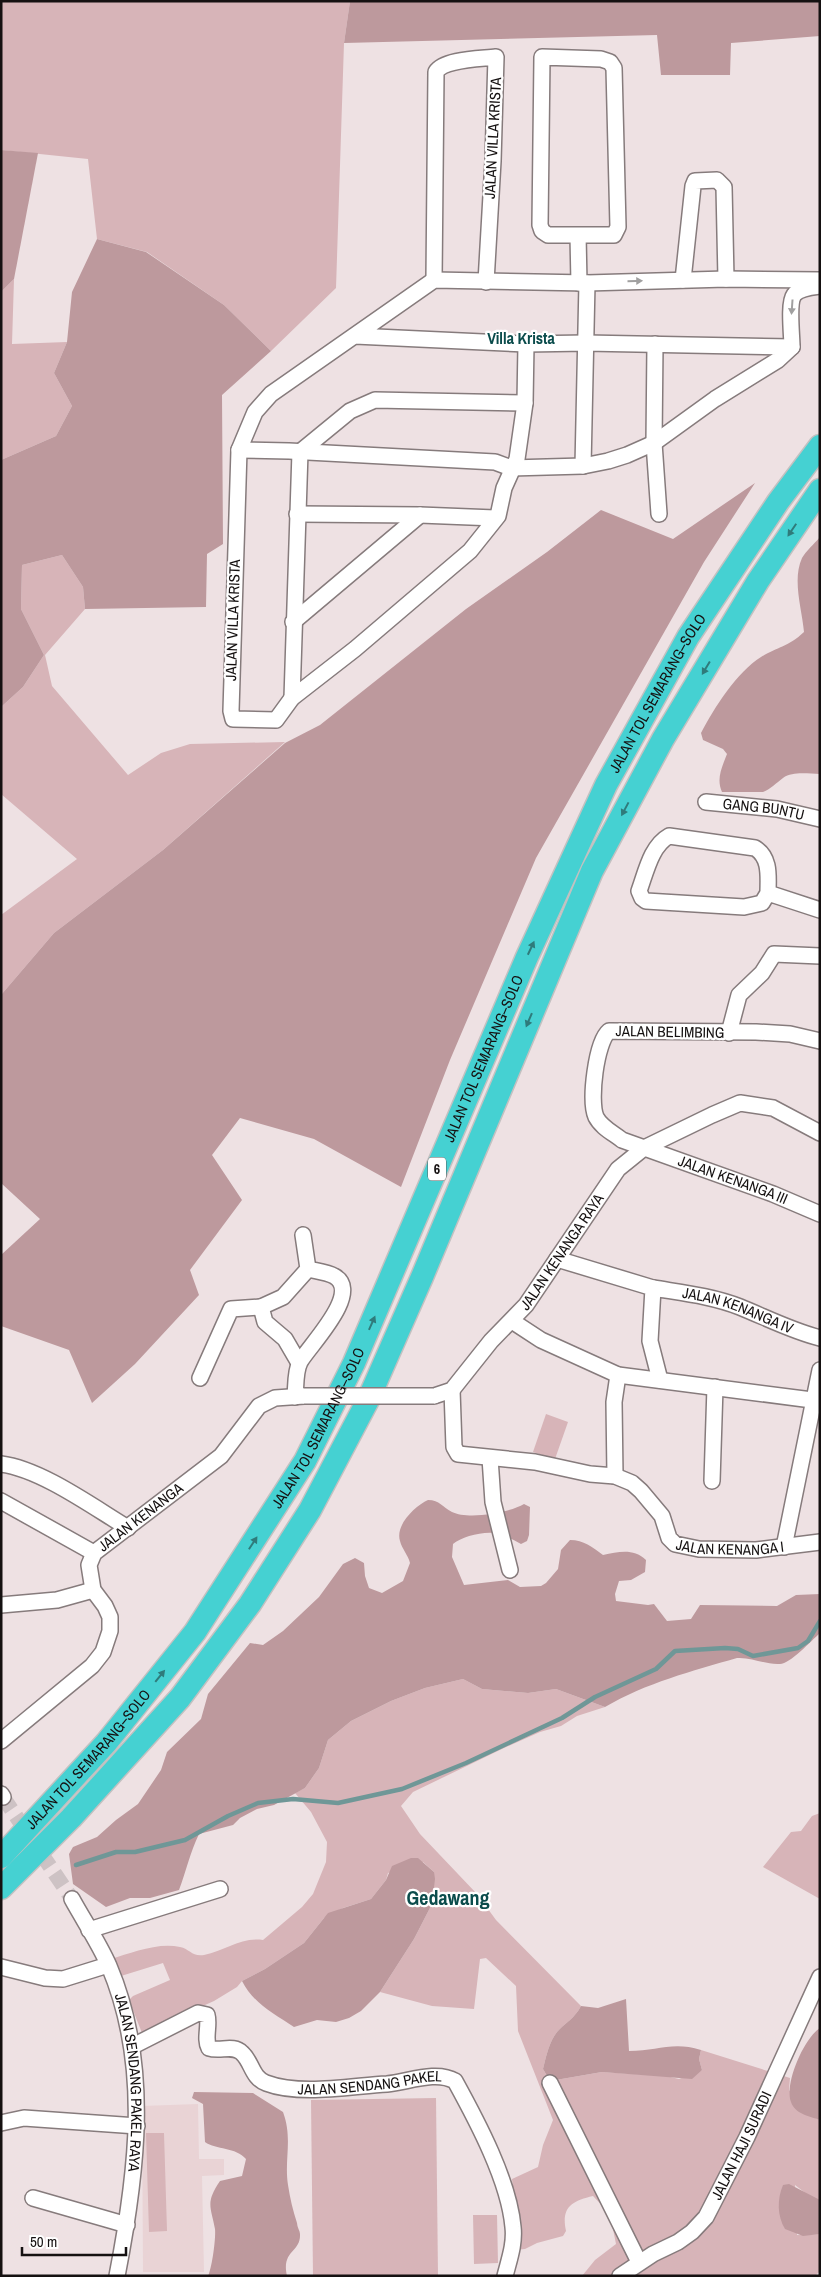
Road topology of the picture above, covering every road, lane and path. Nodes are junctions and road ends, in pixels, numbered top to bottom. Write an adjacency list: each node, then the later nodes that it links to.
1 (578, 235): 1 (street); 7 (street)
2 (726, 279): 4 (street); 4 (street); 5 (street)
3 (434, 280): 6 (street); 6 (street, JALAN VILLA KRISTA); 9 (street, JALAN VILLA KRISTA)
4 (683, 280): 7 (street, one-way to 4)
5 (820, 280)
6 (486, 282): 7 (street)
7 (583, 283): 10 (street)
8 (820, 286): 13 (street, one-way to 13)
9 (355, 336): 11 (street); 17 (street, JALAN VILLA KRISTA)
10 (586, 343): 11 (street); 12 (street); 19 (street)
11 (526, 344): 14 (street, JALAN VILLA KRISTA)
12 (655, 344): 13 (street); 15 (street)
13 (792, 347): 15 (street)
14 (525, 403): 18 (street); 20 (street, JALAN VILLA KRISTA)
15 (654, 443): 19 (street); 23 (street)
16 (820, 446): 67 (highway, JALAN TOL SEMARANG–SOLO / 6, one-way to 16)
17 (239, 450): 18 (street); 27 (street, JALAN VILLA KRISTA)
18 (300, 452): 20 (street); 22 (street)
19 (583, 466): 20 (street)
20 (511, 468): 25 (street, JALAN VILLA KRISTA)
21 (820, 490): 68 (highway, JALAN TOL SEMARANG–SOLO / 6, one-way to 68)
22 (297, 514): 24 (street); 26 (street)
23 (659, 514)
24 (420, 515): 25 (street); 26 (street)
25 (495, 518): 27 (street, JALAN VILLA KRISTA)
26 (293, 622): 27 (street)
27 (292, 698)
28 (706, 802): 29 (street, GANG BUNTU)
29 (820, 819)
30 (768, 893): 30 (street); 31 (street)
31 (820, 910)
32 (820, 956): 33 (street)
33 (729, 1033): 34 (street, JALAN BELIMBING); 36 (street, JALAN BELIMBING)
34 (820, 1041)
35 (820, 1132): 36 (street, JALAN KENANGA RAYA)
36 (644, 1148): 37 (street, JALAN KENANGA III); 39 (street, JALAN KENANGA RAYA)
37 (820, 1214)
38 (303, 1235): 40 (street)
39 (557, 1259): 41 (street, JALAN KENANGA IV); 43 (street, JALAN KENANGA RAYA)
40 (308, 1269): 42 (street); 45 (street)
41 (653, 1288): 44 (street, JALAN KENANGA IV); 49 (street)
42 (261, 1307): 45 (street); 48 (street)
43 (512, 1321): 47 (street); 51 (street, JALAN KENANGA RAYA)
44 (820, 1338)
45 (299, 1363): 52 (street)
46 (820, 1370): 53 (street)
47 (618, 1375): 49 (street); 56 (street)
48 (200, 1378)
49 (660, 1380): 50 (street)
50 (715, 1387): 53 (street); 57 (street)
51 (452, 1390): 52 (street, bridge); 54 (street, JALAN KENANGA I)
52 (300, 1397): 59 (street, JALAN KENANGA)
53 (815, 1399): 61 (street)
54 (490, 1458): 56 (street, JALAN KENANGA I); 63 (street)
55 (1, 1464): 59 (street)
56 (615, 1476): 61 (street, JALAN KENANGA I)
57 (712, 1481)
58 (1, 1501): 62 (street)
59 (128, 1528): 62 (street, JALAN KENANGA)
60 (820, 1542): 61 (street, JALAN KENANGA I)
61 (784, 1547)
62 (94, 1553): 64 (street, JALAN KENANGA)
63 (510, 1570)
64 (93, 1590): 65 (street); 66 (street, JALAN KENANGA)
65 (1, 1605)
66 (1, 1741)
67 (1, 1857)
68 (1, 1888)
69 (220, 1889): 71 (street)
70 (72, 1899): 71 (street, JALAN SENDANG PAKEL RAYA)
71 (89, 1930): 72 (street, JALAN SENDANG PAKEL RAYA)
72 (108, 1965): 73 (street); 75 (street, JALAN SENDANG PAKEL RAYA)
73 (1, 1967)
74 (820, 1977): 81 (street, JALAN HAJI SURADI)
75 (133, 2046): 78 (street, JALAN SENDANG PAKEL RAYA); 83 (street, JALAN SENDANG PAKEL)
76 (550, 2083): 81 (street)
77 (1, 2123): 78 (street)
78 (138, 2126): 80 (street, JALAN SENDANG PAKEL RAYA)
79 (33, 2198): 80 (street)
80 (127, 2225): 82 (street, JALAN SENDANG PAKEL RAYA)
81 (639, 2262): 84 (street, JALAN HAJI SURADI)
82 (117, 2276)
83 (505, 2276)
84 (620, 2276)

